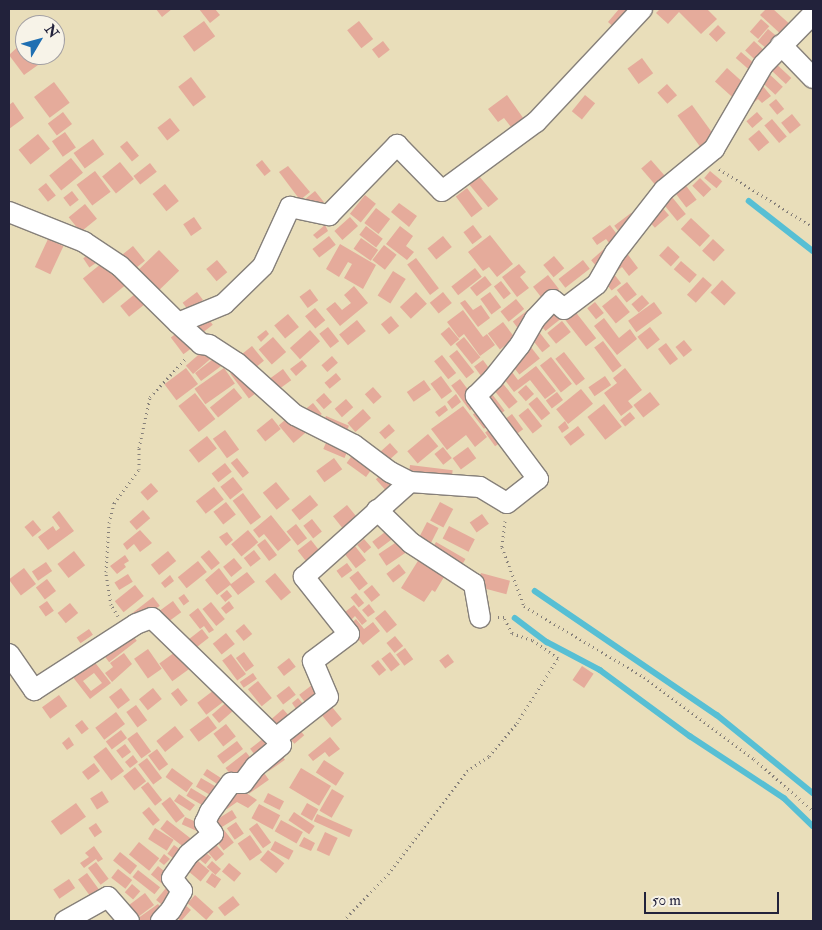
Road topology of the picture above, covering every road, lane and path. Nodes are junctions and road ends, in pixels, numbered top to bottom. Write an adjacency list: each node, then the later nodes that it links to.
1 (642, 9): 8 (street)
2 (813, 14): 3 (street)
3 (781, 45): 4 (street); 5 (street)
4 (813, 78)
5 (694, 165): 7 (path); 11 (street)
6 (9, 212): 8 (street)
7 (813, 227)
8 (178, 323): 9 (street)
9 (200, 344): 10 (street); 14 (path)
10 (410, 482): 11 (street); 12 (street)
11 (507, 503): 17 (path)
12 (377, 510): 13 (street); 16 (street)
13 (480, 617): 21 (path)
14 (126, 631): 15 (street); 16 (street)
15 (9, 654)
16 (276, 738): 20 (street)
17 (813, 811)
18 (65, 921): 19 (street)
19 (129, 921)
20 (161, 921)
21 (343, 921)

